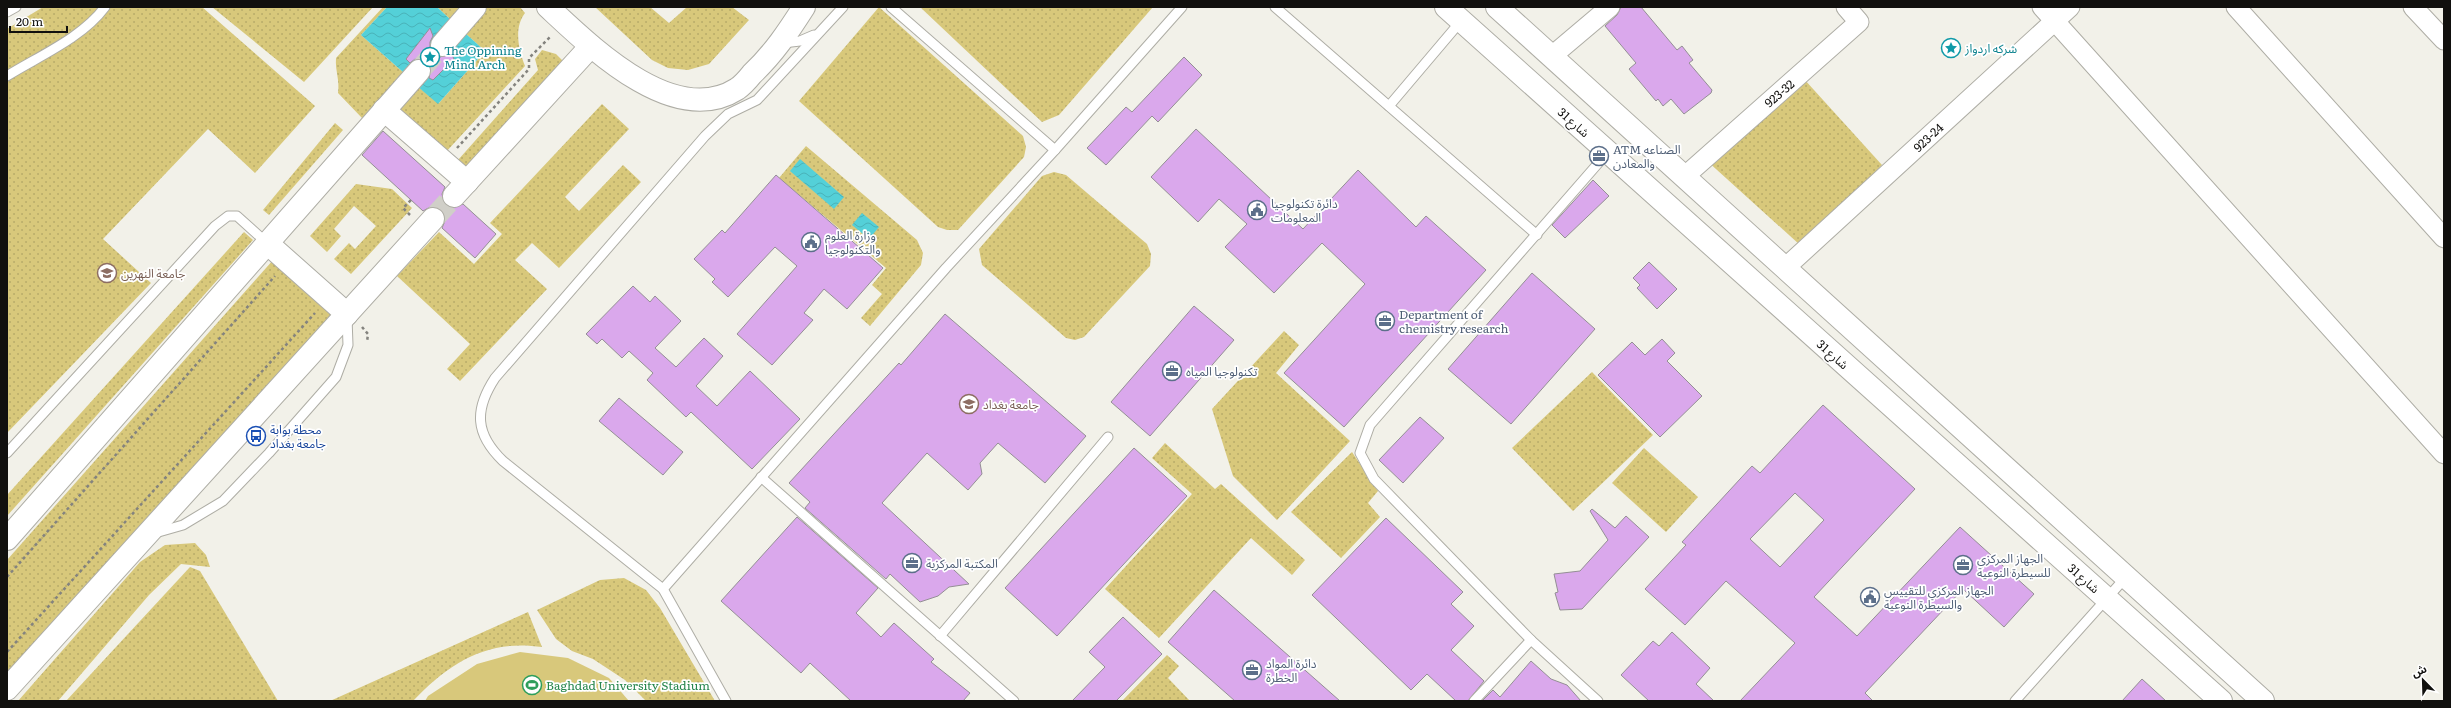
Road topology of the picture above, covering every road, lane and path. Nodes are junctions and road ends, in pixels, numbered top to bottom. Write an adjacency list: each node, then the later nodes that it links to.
1 (16, 7): 19 (lane)
2 (105, 7): 30 (lane)
3 (475, 7): 26 (street)
4 (548, 7): 22 (street)
5 (804, 7): 24 (street)
6 (817, 7): 24 (street)
7 (843, 7): 23 (lane)
8 (891, 7): 35 (lane)
9 (1182, 7): 35 (lane)
10 (1275, 7): 33 (lane)
11 (1446, 7): 20 (street, شارع 31)
12 (1497, 7): 28 (street)
13 (1610, 7): 28 (street)
14 (1846, 7): 38 (street, 923-32)
15 (2042, 7): 21 (street)
16 (2070, 7): 21 (street, 923-24)
17 (2236, 7): 41 (street)
18 (2412, 7): 25 (street)
19 (7, 12)
20 (1461, 21): 33 (lane); 36 (street, شارع 31)
21 (2054, 21): 43 (street, 923-24); 49 (street)
22 (564, 22): 27 (street); 37 (path)
23 (824, 28): 24 (lane); 32 (lane)
24 (786, 36): 31 (street)
25 (2444, 40)
26 (442, 45)
27 (591, 46): 31 (street); 37 (street)
28 (1552, 56): 38 (street)
29 (419, 71): 34 (street)
30 (7, 76)
31 (714, 99): 32 (lane)
32 (743, 105): 55 (lane)
33 (1389, 106): 40 (lane)
34 (384, 110): 37 (street); 42 (street)
35 (1055, 150): 50 (lane)
36 (1608, 152): 40 (lane); 56 (street, شارع 31)
37 (445, 162)
38 (1684, 177): 43 (street)
39 (433, 220): 46 (street)
40 (1537, 234): 58 (lane)
41 (2444, 238)
42 (267, 243): 46 (street); 48 (lane); 52 (street)
43 (1786, 268): 53 (street)
44 (278, 273): 54 (path)
45 (317, 310): 59 (path)
46 (347, 314): 51 (street); 51 (lane)
47 (1108, 437): 57 (lane)
48 (7, 453)
49 (2444, 454)
50 (761, 477): 55 (lane); 57 (lane)
51 (146, 536): 60 (street)
52 (7, 539)
53 (2127, 576): 56 (lane); 67 (street)
54 (7, 577)
55 (663, 589): 61 (lane)
56 (2106, 598): 65 (lane); 66 (street, شارع 31)
57 (940, 636): 62 (lane)
58 (1531, 640): 63 (lane); 64 (lane)
59 (7, 652)
60 (7, 689)
61 (726, 701)
62 (1014, 701)
63 (1474, 701)
64 (1598, 701)
65 (2015, 701)
66 (2221, 701)
67 (2263, 701)

